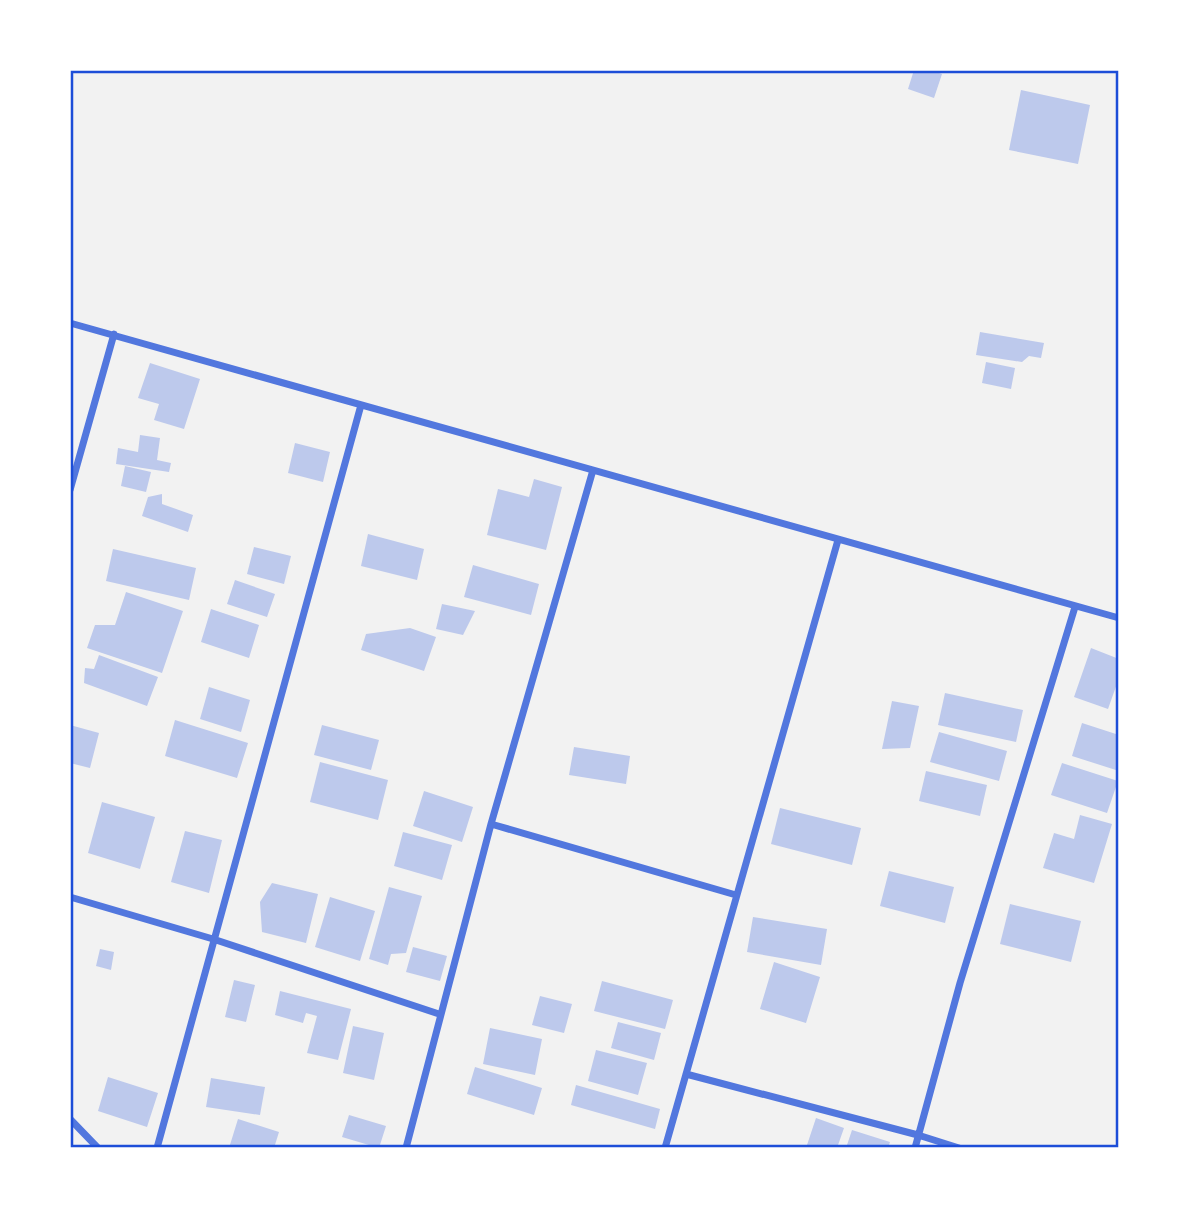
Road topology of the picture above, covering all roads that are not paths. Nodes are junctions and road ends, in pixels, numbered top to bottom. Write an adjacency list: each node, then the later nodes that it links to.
1 (70, 323): 2 (street)
2 (114, 334): 3 (street); 5 (street)
3 (361, 405): 4 (street); 12 (street)
4 (593, 470): 6 (street); 9 (street)
5 (70, 490)
6 (838, 540): 7 (street); 10 (street)
7 (1075, 607): 8 (street); 16 (street)
8 (1119, 618)
9 (491, 824): 10 (street); 13 (street)
10 (736, 895): 14 (street)
11 (70, 897): 12 (street)
12 (213, 939): 13 (street); 18 (street)
13 (439, 1014): 19 (street)
14 (686, 1074): 16 (street); 20 (street)
15 (70, 1119): 17 (street)
16 (918, 1135): 21 (street); 22 (street)
17 (98, 1148)
18 (157, 1148)
19 (406, 1148)
20 (665, 1148)
21 (915, 1148)
22 (959, 1148)

